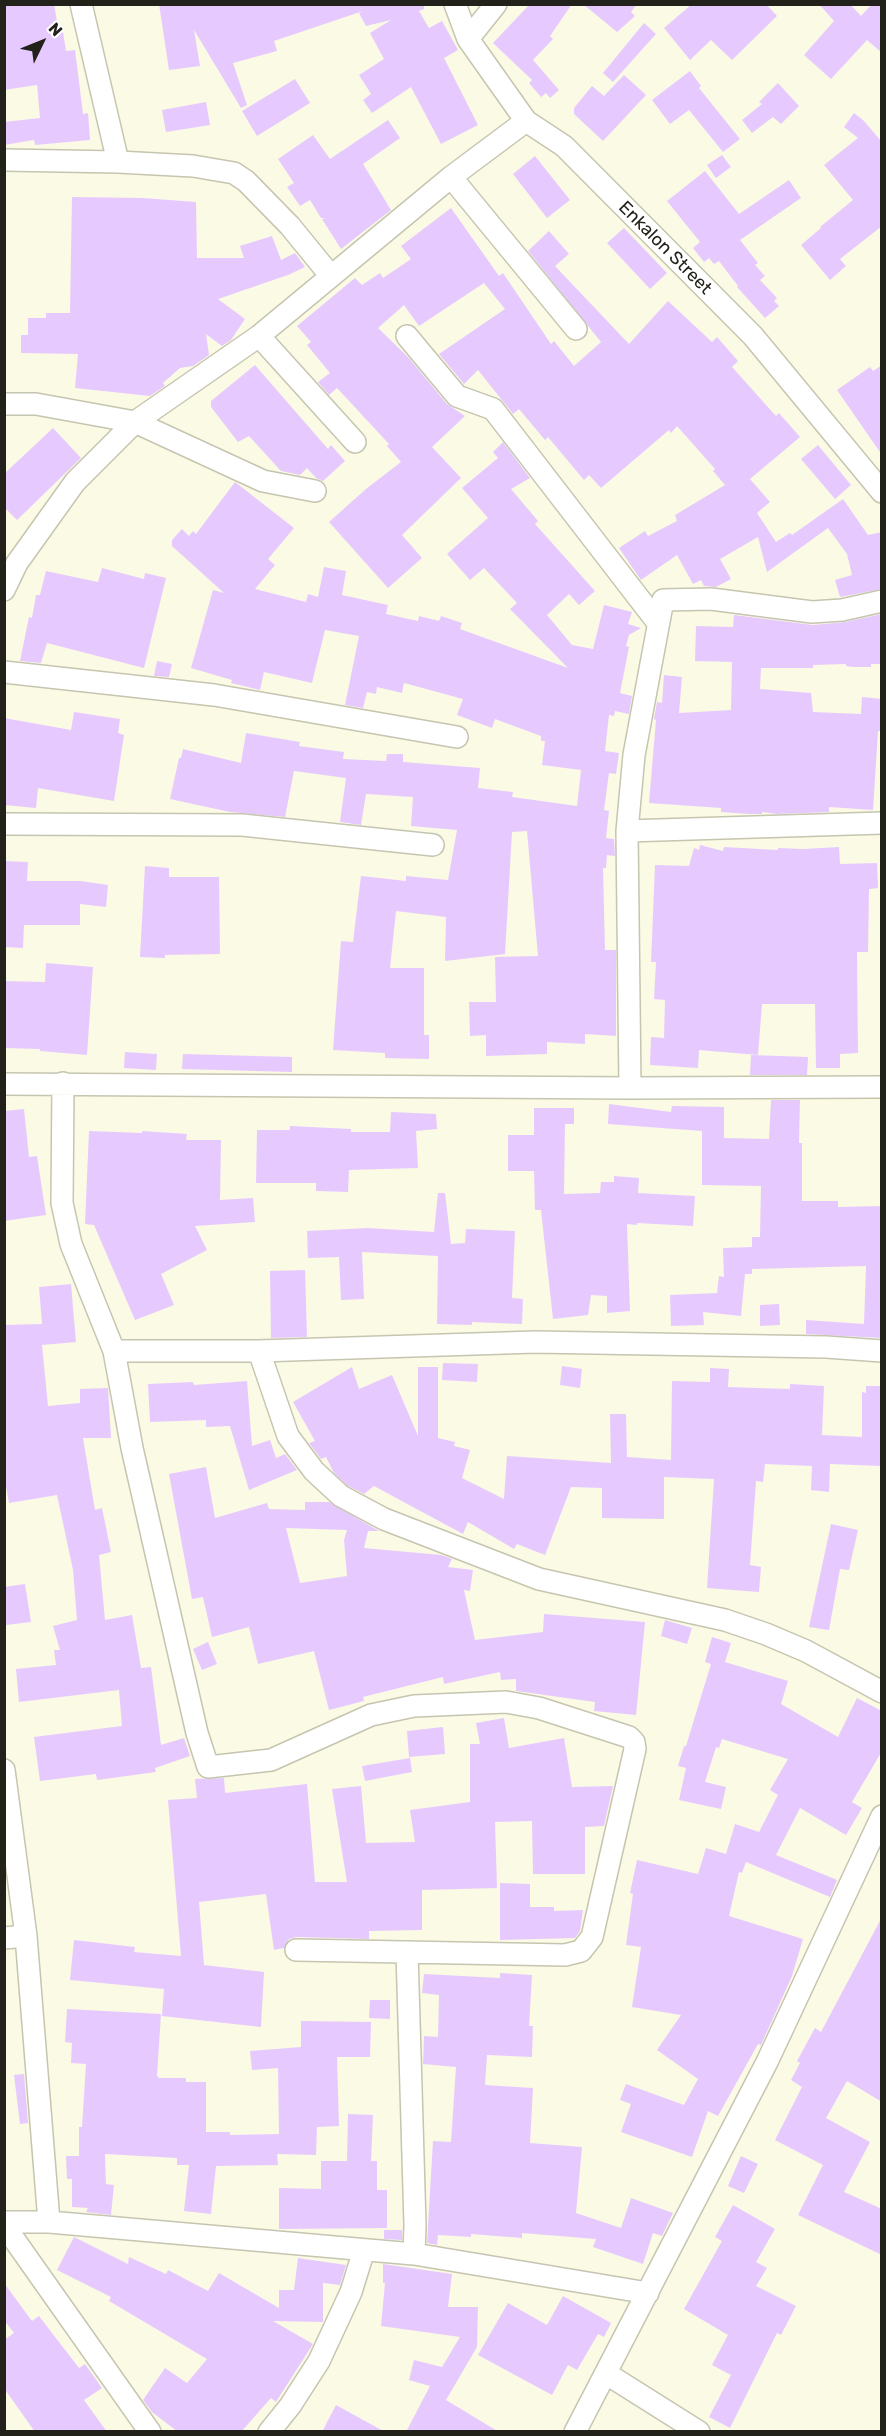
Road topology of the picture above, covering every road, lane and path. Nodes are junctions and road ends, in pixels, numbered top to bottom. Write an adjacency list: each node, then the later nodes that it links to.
1 (81, 4): 7 (street)
2 (455, 4): 4 (street, Enkalon Street)
3 (496, 4): 4 (street)
4 (468, 39): 5 (street, Enkalon Street)
5 (526, 121): 8 (street); 17 (street, Enkalon Street)
6 (4, 160): 7 (street)
7 (118, 162): 9 (street)
8 (451, 177): 9 (street); 10 (street)
9 (330, 275): 11 (street)
10 (576, 329)
11 (259, 336): 14 (street); 15 (street)
12 (406, 336): 20 (street)
13 (4, 404): 14 (street)
14 (135, 422): 16 (street); 18 (street)
15 (355, 442)
16 (315, 491)
17 (882, 492)
18 (4, 590)
19 (882, 601): 20 (street)
20 (658, 623): 25 (street)
21 (4, 672): 22 (street)
22 (457, 737)
23 (882, 823): 25 (street)
24 (4, 824): 26 (street)
25 (627, 831): 30 (street)
26 (433, 845)
27 (63, 1083): 28 (street); 30 (street); 31 (street)
28 (4, 1084)
29 (882, 1087): 30 (street)
30 (630, 1089)
31 (114, 1351): 32 (street); 40 (street)
32 (259, 1351): 33 (street); 34 (street)
33 (882, 1351)
34 (882, 1692)
35 (4, 1770): 37 (street)
36 (882, 1816): 45 (street)
37 (26, 1936): 38 (street); 41 (street)
38 (4, 1938)
39 (296, 1950): 40 (street)
40 (407, 1952): 44 (street)
41 (49, 2222): 42 (street); 43 (street)
42 (4, 2223): 47 (street)
43 (364, 2250): 44 (street); 48 (street)
44 (414, 2254): 45 (street)
45 (648, 2293): 46 (street)
46 (607, 2374): 49 (street); 50 (street)
47 (150, 2432)
48 (269, 2432)
49 (575, 2432)
50 (699, 2432)

